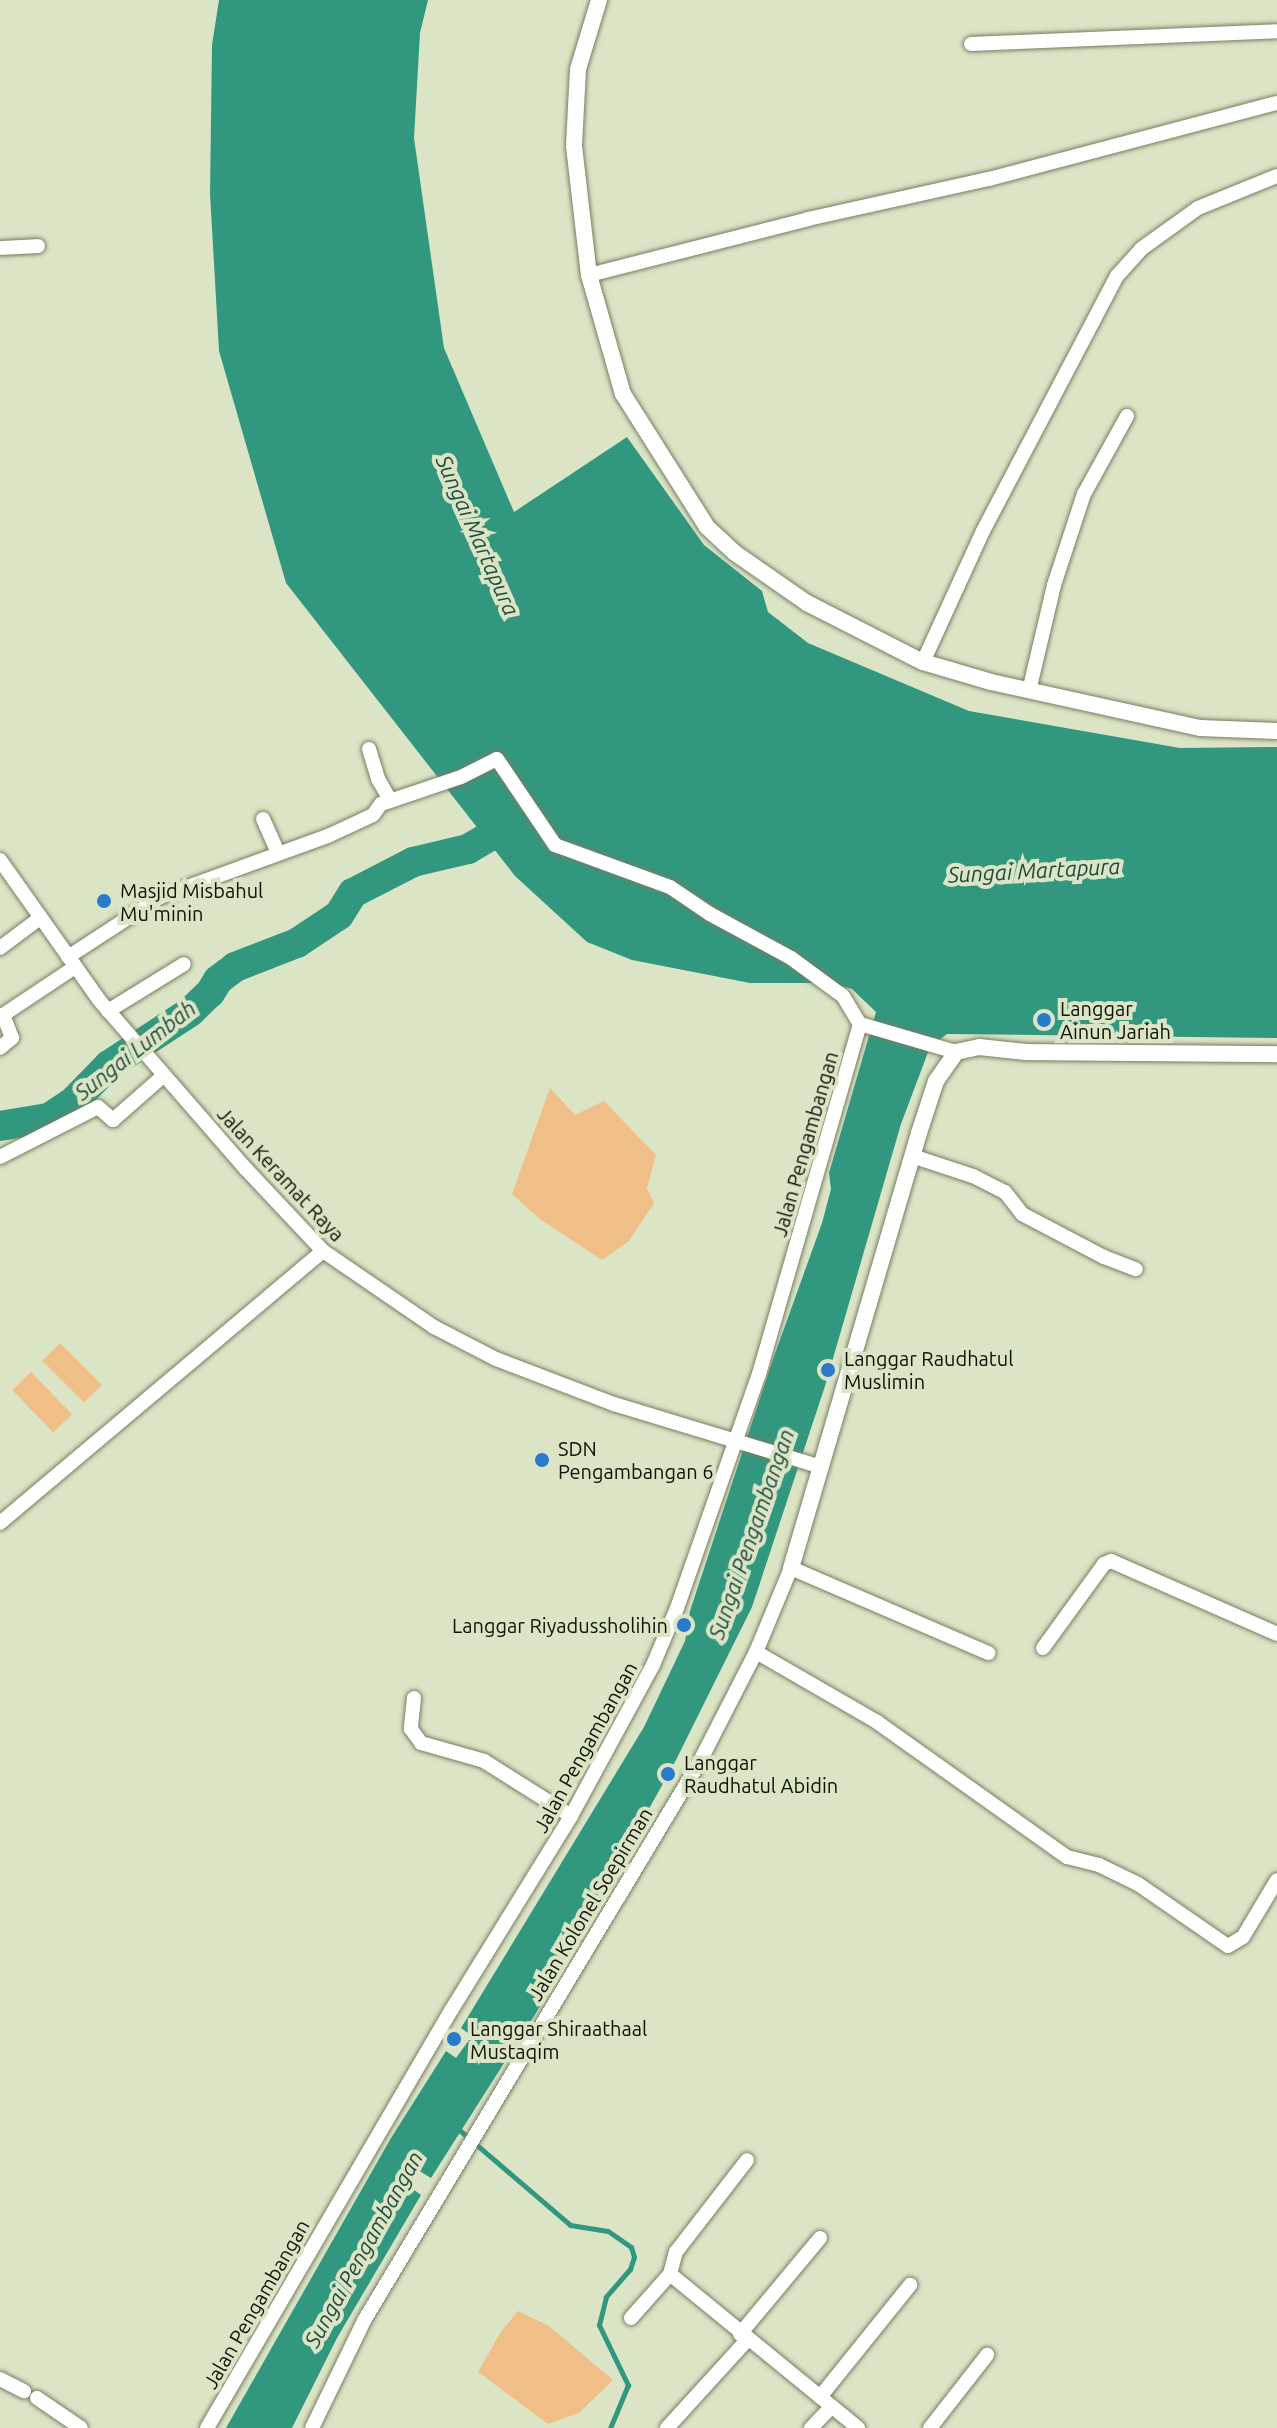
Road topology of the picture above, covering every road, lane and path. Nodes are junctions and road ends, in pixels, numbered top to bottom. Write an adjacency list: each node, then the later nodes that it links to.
1 (599, 0): 8 (street)
2 (1277, 31): 3 (street)
3 (971, 44)
4 (1277, 103): 8 (street)
5 (1277, 176): 10 (street)
6 (38, 246): 7 (street)
7 (0, 248)
8 (589, 275): 10 (street)
9 (1127, 416): 11 (street)
10 (923, 662): 11 (street)
11 (1029, 691): 12 (street)
12 (1277, 731)
13 (369, 749): 14 (street)
14 (390, 800): 16 (street); 23 (street)
15 (263, 819): 16 (street)
16 (278, 853): 20 (street)
17 (0, 860): 18 (street, Jalan Keramat Raya)
18 (40, 918): 19 (street); 20 (street, Jalan Keramat Raya)
19 (0, 948)
20 (72, 962): 22 (street, Jalan Keramat Raya); 24 (street)
21 (184, 964): 22 (street)
22 (108, 1011): 27 (street, Jalan Keramat Raya)
23 (862, 1024): 25 (street); 32 (street, Jalan Pengambangan)
24 (0, 1048)
25 (956, 1052): 26 (street); 28 (street, Jalan Kolonel Soepirman)
26 (1277, 1054)
27 (163, 1076): 29 (street); 30 (street, Jalan Keramat Raya)
28 (912, 1156): 31 (street); 33 (street, Jalan Kolonel Soepirman)
29 (0, 1157)
30 (323, 1251): 32 (street, Jalan Keramat Raya); 34 (street)
31 (1136, 1269)
32 (738, 1441): 33 (street, Jalan Keramat Raya); 41 (street, Jalan Pengambangan)
33 (814, 1464): 35 (street, Jalan Kolonel Soepirman)
34 (0, 1523)
35 (791, 1568): 38 (street, Jalan Kolonel Soepirman); 39 (street)
36 (1277, 1634): 37 (street)
37 (1043, 1648)
38 (756, 1652): 42 (street); 54 (street, Jalan Kolonel Soepirman)
39 (988, 1653)
40 (414, 1698): 41 (street)
41 (571, 1816): 53 (street, Jalan Pengambangan)
42 (1277, 1880)
43 (747, 2160): 45 (street)
44 (820, 2238): 48 (street)
45 (670, 2274): 47 (street); 48 (street)
46 (910, 2285): 51 (street)
47 (631, 2318)
48 (744, 2337): 51 (street); 55 (street)
49 (987, 2355): 58 (street)
50 (0, 2379): 52 (street)
51 (826, 2401): 56 (street); 57 (street)
52 (81, 2428)
53 (207, 2428)
54 (312, 2428)
55 (667, 2428)
56 (811, 2428)
57 (858, 2428)
58 (930, 2428)

